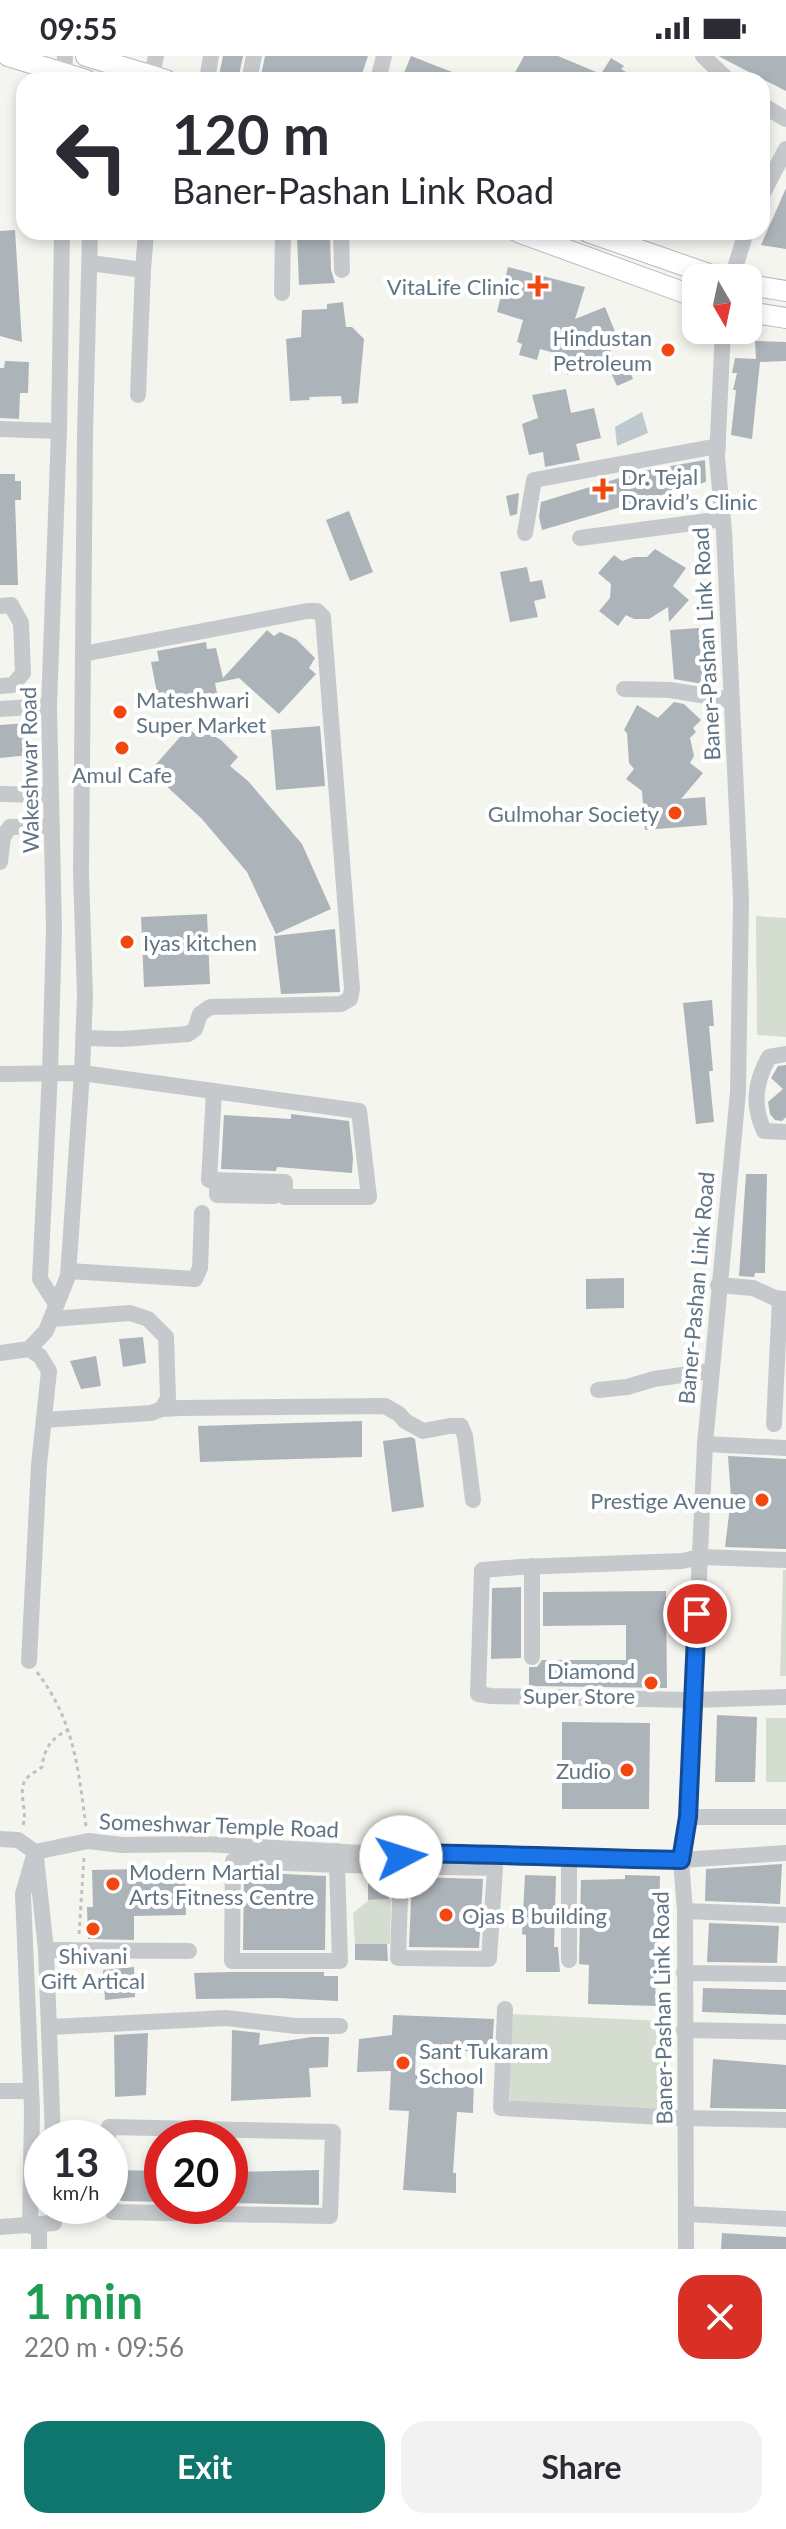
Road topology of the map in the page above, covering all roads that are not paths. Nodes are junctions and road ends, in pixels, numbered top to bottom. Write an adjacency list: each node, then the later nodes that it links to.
1 (8, 56): 4 (main road)
2 (86, 56): 5 (main road)
3 (703, 56): 6 (street)
4 (64, 70)
5 (158, 70)
6 (720, 72)
7 (786, 149): 8 (street)
8 (770, 180)
9 (62, 240): 29 (street, Wakeshwar Road)
10 (90, 240): 17 (street)
11 (145, 240): 20 (street)
12 (283, 240): 25 (street)
13 (341, 240): 21 (street)
14 (540, 240): 24 (main road)
15 (611, 240): 19 (main road)
16 (744, 240): 18 (street)
17 (90, 263): 20 (street); 37 (street)
18 (736, 264)
19 (682, 265)
20 (143, 270): 27 (street)
21 (342, 270)
22 (762, 287): 23 (main road)
23 (786, 291)
24 (682, 292)
25 (282, 293)
26 (722, 344): 30 (street, Baner-Pashan Link Road)
27 (138, 395)
28 (0, 429): 29 (street)
29 (59, 431): 35 (street, Wakeshwar Road)
30 (713, 446): 31 (street, Baner-Pashan Link Road); 32 (street)
31 (717, 520): 33 (street); 40 (street, Baner-Pashan Link Road)
32 (525, 533)
33 (580, 538)
34 (0, 606): 36 (street)
35 (51, 648): 36 (street); 41 (street, Wakeshwar Road)
36 (22, 649): 38 (street)
37 (83, 654): 47 (street); 47 (street)
38 (0, 686)
39 (624, 689): 40 (street)
40 (731, 700): 53 (street, Baner-Pashan Link Road)
41 (49, 706): 42 (street); 44 (street, Wakeshwar Road)
42 (0, 709)
43 (0, 794): 44 (street)
44 (51, 795): 45 (street, Wakeshwar Road)
45 (52, 826): 46 (street); 49 (street, Wakeshwar Road)
46 (0, 862)
47 (84, 1038): 50 (street)
48 (786, 1054): 54 (street)
49 (50, 1072): 50 (street); 51 (street); 62 (street, Wakeshwar Road)
50 (82, 1073): 52 (street); 59 (street)
51 (0, 1074)
52 (214, 1092): 56 (street); 56 (street)
53 (738, 1092): 54 (street); 60 (street, Baner-Pashan Link Road)
54 (756, 1096): 55 (street)
55 (786, 1132)
56 (217, 1180): 57 (street)
57 (274, 1196)
58 (202, 1213): 59 (street)
59 (69, 1271): 62 (street)
60 (718, 1285): 61 (street); 65 (street, Baner-Pashan Link Road)
61 (783, 1299): 69 (street)
62 (54, 1312): 63 (street); 67 (street)
63 (29, 1349): 64 (street); 68 (street)
64 (0, 1353)
65 (710, 1371): 66 (street); 70 (street, Baner-Pashan Link Road)
66 (598, 1390)
67 (162, 1409): 68 (street); 72 (street)
68 (44, 1420): 77 (street)
69 (774, 1424)
70 (705, 1444): 71 (street); 73 (street, Baner-Pashan Link Road)
71 (786, 1448)
72 (473, 1500)
73 (700, 1557): 74 (street); 75 (street); 79 (street, Baner-Pashan Link Road)
74 (786, 1560)
75 (532, 1566): 76 (street); 79 (street)
76 (532, 1657)
77 (29, 1661)
78 (786, 1697): 79 (street)
79 (692, 1700): 80 (street, Baner-Pashan Link Road)
80 (688, 1817): 81 (street); 89 (street, Baner-Pashan Link Road)
81 (786, 1817)
82 (0, 1839): 83 (street)
83 (35, 1852): 84 (street, Someshwar Temple Road); 92 (street); 103 (street)
84 (233, 1853): 86 (street, Someshwar Temple Road); 86 (street)
85 (786, 1853): 89 (street, Someshwar Temple Road)
86 (336, 1858): 88 (street, Someshwar Temple Road)
87 (569, 1858): 88 (street, Someshwar Temple Road); 89 (street, Someshwar Temple Road); 94 (street)
88 (400, 1860): 88 (street)
89 (681, 1860): 90 (street, Baner-Pashan Link Road)
90 (685, 1911): 91 (street); 95 (street, Baner-Pashan Link Road)
91 (786, 1915)
92 (46, 1950): 93 (street); 99 (street)
93 (189, 1951)
94 (569, 1960)
95 (684, 1973): 96 (street); 100 (street, Baner-Pashan Link Road)
96 (786, 1974)
97 (505, 2009): 104 (street)
98 (340, 2026): 99 (street)
99 (51, 2027): 106 (street)
100 (684, 2030): 101 (street); 104 (street, Baner-Pashan Link Road)
101 (786, 2032)
102 (0, 2091): 103 (street)
103 (31, 2091): 105 (street)
104 (686, 2117): 107 (street); 110 (street, Baner-Pashan Link Road)
105 (33, 2120)
106 (53, 2120)
107 (786, 2120)
108 (128, 2127): 109 (street)
109 (128, 2212)
110 (687, 2214): 111 (street); 116 (street, Baner-Pashan Link Road)
111 (786, 2219)
112 (47, 2224): 113 (street)
113 (34, 2226): 114 (street); 115 (street)
114 (0, 2227)
115 (39, 2249)
116 (686, 2249)

